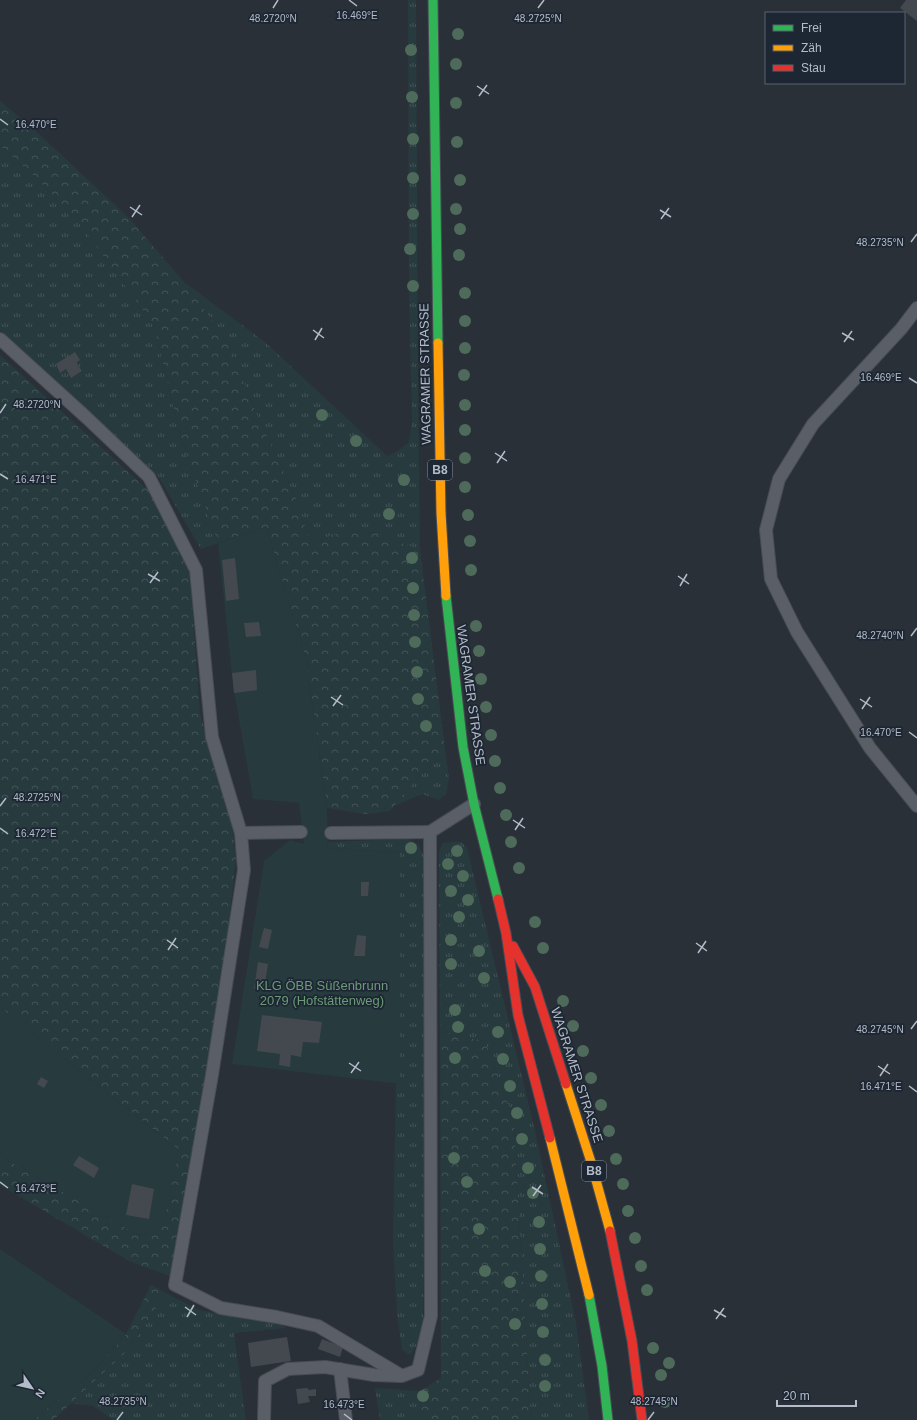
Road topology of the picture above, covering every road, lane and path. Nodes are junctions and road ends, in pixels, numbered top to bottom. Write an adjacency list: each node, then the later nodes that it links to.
1 (433, 0): 4 (main road, WAGRAMER STRASSE / B8)
2 (917, 308): 5 (lane)
3 (0, 339): 8 (lane)
4 (474, 804): 7 (lane); 10 (main road, WAGRAMER STRASSE / B8)
5 (917, 806)
6 (301, 832): 8 (lane)
7 (430, 832): 9 (lane); 12 (lane)
8 (241, 833): 12 (lane)
9 (330, 833)
10 (506, 933): 15 (main road, WAGRAMER STRASSE / B8); 16 (main road, WAGRAMER STRASSE / B8)
11 (340, 1369): 12 (lane); 13 (lane); 14 (lane)
12 (402, 1376)
13 (264, 1420)
14 (346, 1420)
15 (608, 1420)
16 (642, 1420)

